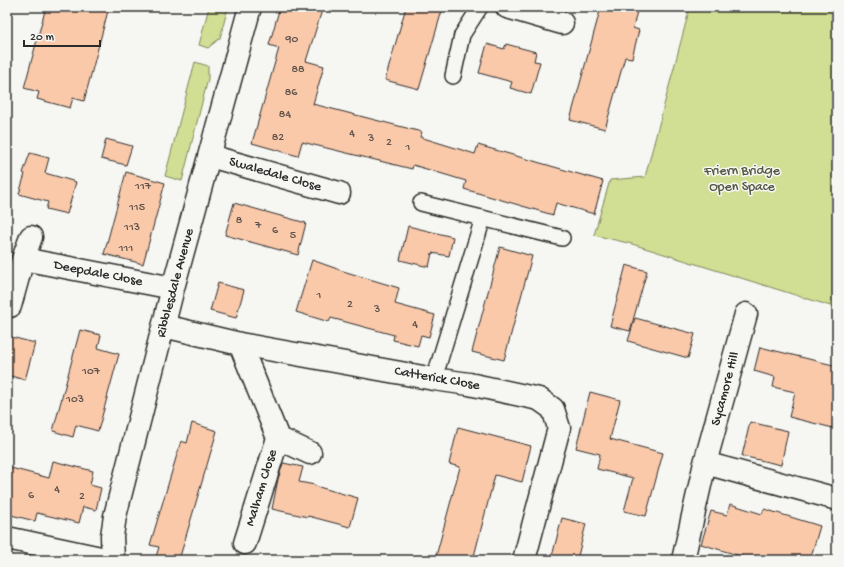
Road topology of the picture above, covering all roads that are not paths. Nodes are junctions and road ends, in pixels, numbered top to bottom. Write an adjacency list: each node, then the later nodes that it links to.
1 (250, 7): 6 (street, Ribblesdale Avenue)
2 (480, 7): 5 (lane)
3 (507, 7): 4 (street)
4 (562, 23)
5 (453, 76)
6 (210, 156): 7 (street, Swaledale Close); 13 (street, Ribblesdale Avenue)
7 (339, 193)
8 (421, 203): 9 (lane)
9 (483, 218): 11 (lane); 18 (lane)
10 (31, 237): 12 (street)
11 (562, 238)
12 (23, 259): 13 (street, Deepdale Close); 14 (street)
13 (174, 288): 16 (street, Ribblesdale Avenue)
14 (10, 306)
15 (746, 314): 21 (street, Sycamore Hill)
16 (164, 326): 17 (street, Catterick Close); 26 (street, Ribblesdale Avenue)
17 (240, 344): 18 (street, Catterick Close); 19 (street, Malham Close)
18 (434, 379): 27 (street, Catterick Close)
19 (278, 438): 20 (street); 24 (street, Malham Close)
20 (310, 453)
21 (705, 463): 22 (street); 28 (street, Sycamore Hill)
22 (837, 498)
23 (7, 538): 25 (street)
24 (245, 543)
25 (110, 560)
26 (113, 560)
27 (524, 560)
28 (683, 560)

